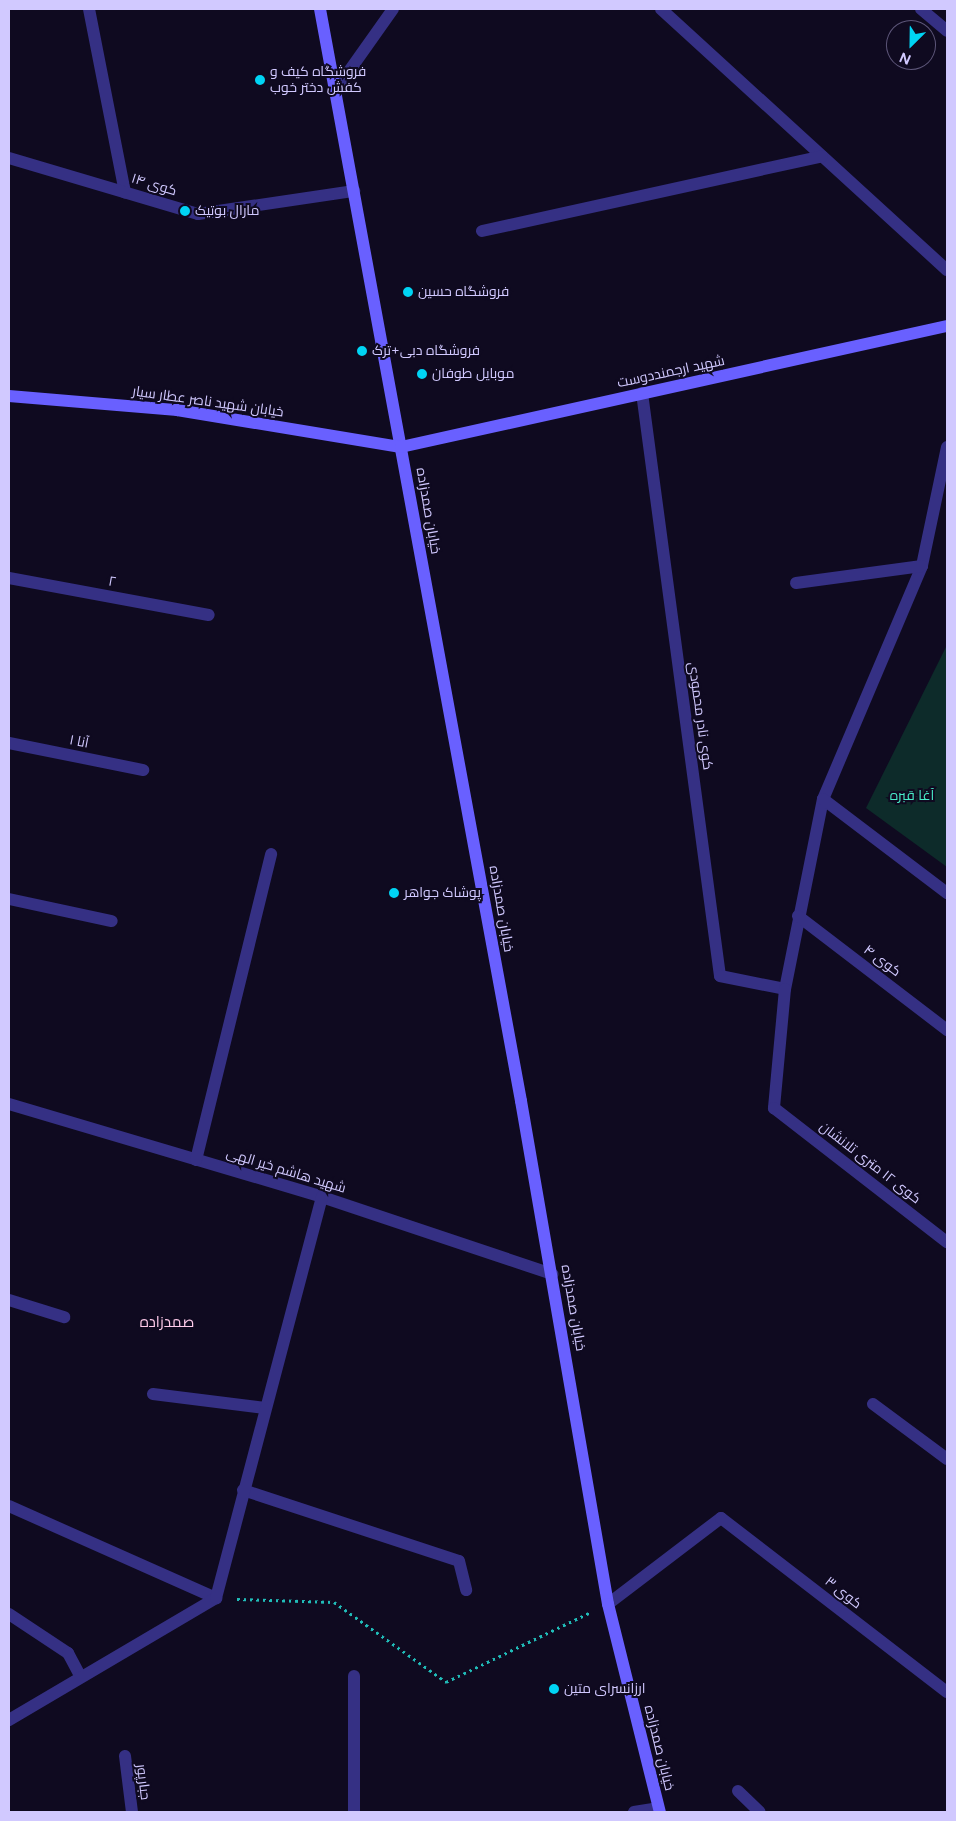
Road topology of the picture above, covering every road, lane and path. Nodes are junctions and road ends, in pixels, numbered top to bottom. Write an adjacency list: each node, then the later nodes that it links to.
1 (88, 9): 11 (street)
2 (320, 9): 7 (main road, خیابان صمدزاده)
3 (393, 9): 7 (street)
4 (661, 9): 8 (street)
5 (921, 9): 6 (street)
6 (947, 31)
7 (335, 91): 10 (main road, خیابان صمدزاده)
8 (822, 156): 12 (street); 13 (street)
9 (9, 158): 11 (street, کوی ۱۴)
10 (354, 191): 11 (street, کوی ۱۴); 17 (main road, خیابان صمدزاده)
11 (125, 192)
12 (482, 231)
13 (947, 270)
14 (947, 326): 15 (main road, شهید ارجمنددوست)
15 (642, 393): 17 (main road, شهید ارجمنددوست); 31 (street, کوی نادر محمودی)
16 (9, 396): 17 (main road, خیابان شهید ناصر عطار سیار)
17 (401, 447): 37 (main road, خیابان صمدزاده)
18 (947, 447): 19 (street)
19 (922, 566): 21 (street); 25 (street)
20 (9, 578): 22 (street, ۲)
21 (796, 583)
22 (209, 615)
23 (9, 743): 24 (street, آنا ۱)
24 (143, 770)
25 (823, 799): 27 (street); 29 (street)
26 (271, 854): 34 (street)
27 (947, 894)
28 (9, 899): 30 (street)
29 (798, 916): 31 (street); 32 (street, کوی ۴)
30 (112, 921)
31 (785, 989): 36 (street, کوی ۱۲ متری تلانشان)
32 (947, 1030)
33 (9, 1104): 34 (street, شهید هاشم خیر الهی)
34 (196, 1160): 35 (street, شهید هاشم خیر الهی)
35 (322, 1197): 37 (street, شهید هاشم خیر الهی); 42 (street)
36 (947, 1242)
37 (552, 1274): 48 (main road, خیابان صمدزاده)
38 (9, 1300): 39 (street)
39 (64, 1316)
40 (153, 1394): 42 (street)
41 (873, 1404): 43 (street)
42 (264, 1408): 44 (street)
43 (947, 1460)
44 (243, 1490): 46 (street); 47 (street)
45 (9, 1506): 47 (street)
46 (466, 1590)
47 (216, 1598): 48 (path); 50 (street)
48 (608, 1604): 52 (street, کوی ۳); 56 (main road, خیابان صمدزاده)
49 (9, 1614): 50 (street)
50 (80, 1676): 53 (street)
51 (354, 1676): 58 (street)
52 (947, 1692)
53 (9, 1720)
54 (125, 1756): 57 (street, جبارپور)
55 (738, 1791): 60 (street)
56 (659, 1810): 59 (street)
57 (132, 1812)
58 (354, 1812)
59 (634, 1812)
60 (760, 1812)

